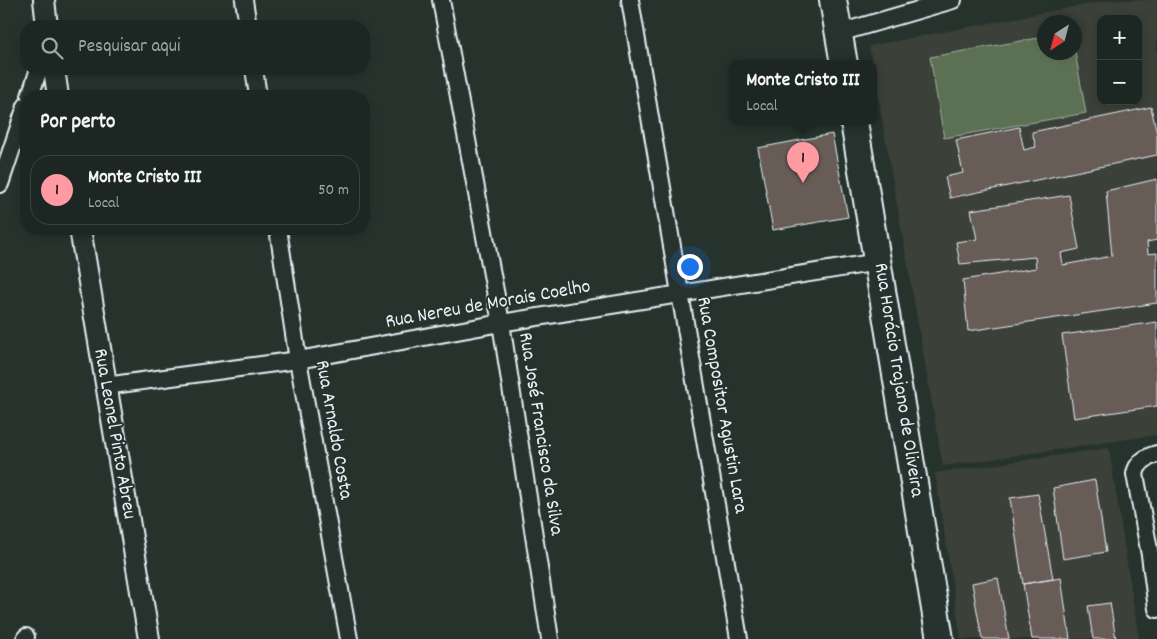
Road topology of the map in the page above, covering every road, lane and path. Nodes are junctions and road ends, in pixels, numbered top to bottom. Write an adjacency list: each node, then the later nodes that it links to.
1 (44, 0): 7 (street)
2 (244, 0): 8 (street)
3 (441, 0): 24 (street, Rua José Francisco da Silva)
4 (630, 0): 23 (street, Rua Compositor Agustin Lara)
5 (833, 0): 9 (main road)
6 (953, 0): 9 (street)
7 (46, 20)
8 (247, 20)
9 (839, 33): 10 (main road)
10 (843, 60)
11 (37, 75): 14 (street)
12 (55, 75): 15 (street)
13 (255, 75): 16 (street)
14 (32, 90)
15 (57, 90)
16 (257, 90)
17 (20, 124): 19 (street)
18 (855, 125): 22 (main road, Rua Horácio Trajano de Oliveira)
19 (0, 184)
20 (81, 235): 26 (street, Rua Leonel Pinto Abreu)
21 (279, 235): 25 (street, Rua Arnaldo Costa)
22 (878, 262): 23 (street, Rua Nereu de Morais Coelho); 34 (main road, Rua Horácio Trajano de Oliveira)
23 (680, 294): 24 (street, Rua Nereu de Morais Coelho); 33 (street, Rua Compositor Agustin Lara)
24 (501, 323): 25 (street, Rua Nereu de Morais Coelho); 32 (street, Rua José Francisco da Silva)
25 (298, 360): 26 (street, Rua Nereu de Morais Coelho); 31 (street, Rua Arnaldo Costa)
26 (105, 386): 30 (street, Rua Leonel Pinto Abreu)
27 (1157, 454): 28 (street)
28 (1154, 554): 29 (street)
29 (1157, 609)
30 (149, 639)
31 (350, 639)
32 (550, 639)
33 (739, 639)
34 (940, 639)

